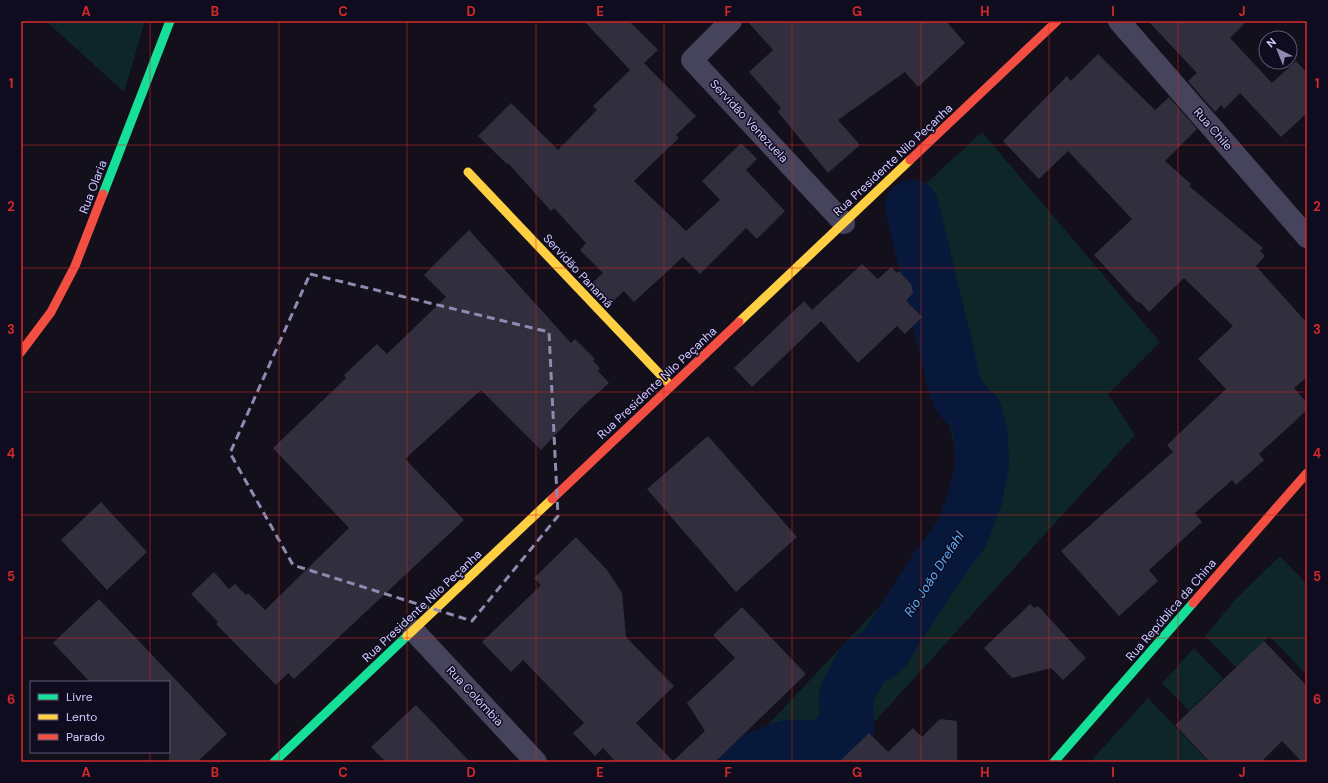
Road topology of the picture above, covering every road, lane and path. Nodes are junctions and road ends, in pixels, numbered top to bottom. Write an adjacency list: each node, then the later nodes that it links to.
1 (170, 21): 8 (street, Rua Olaria)
2 (731, 21): 6 (street, Servidão Venezuela)
3 (1119, 21): 7 (street, Rua Chile)
4 (1054, 22): 6 (street, Rua Presidente Nilo Peçanha)
5 (468, 172): 9 (street, Servidão Panamá)
6 (844, 223): 9 (street, Rua Presidente Nilo Peçanha)
7 (1307, 237)
8 (21, 352)
9 (671, 386): 11 (street, Rua Presidente Nilo Peçanha)
10 (1307, 473): 14 (street, Rua República da China)
11 (413, 630): 12 (street, Rua Presidente Nilo Peçanha); 13 (street, Rua Colômbia)
12 (274, 762)
13 (536, 762)
14 (1054, 762)

